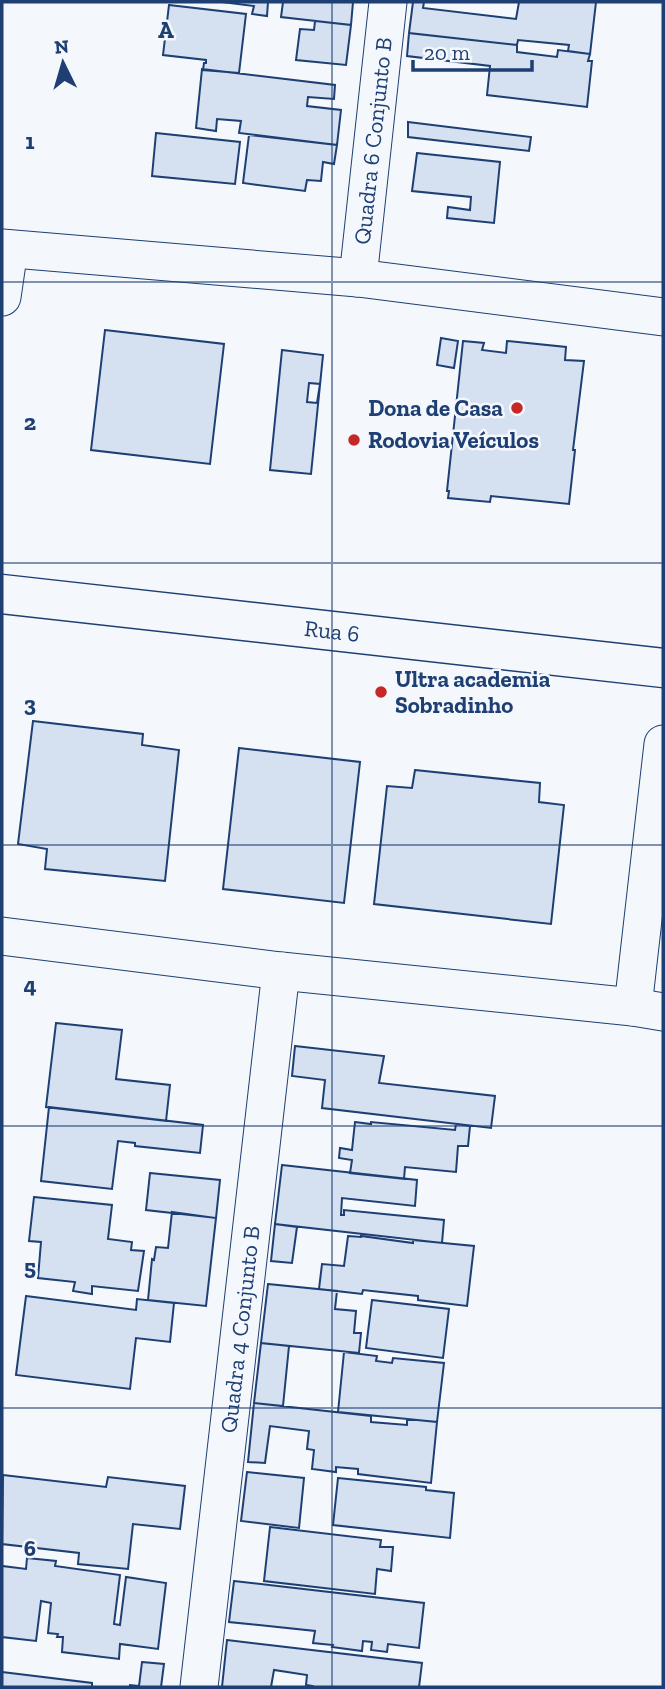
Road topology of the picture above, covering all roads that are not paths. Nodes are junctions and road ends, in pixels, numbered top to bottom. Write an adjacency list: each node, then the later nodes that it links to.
1 (388, 2): 3 (street, Quadra 6 Conjunto B)
2 (5, 248): 3 (street); 4 (street)
3 (358, 278): 5 (street)
4 (2, 297)
5 (663, 317)
6 (2, 594): 7 (street, Rua 6)
7 (663, 668)
8 (663, 744): 11 (street)
9 (2, 936): 10 (street)
10 (281, 971): 11 (street); 12 (street, Quadra 4 Conjunto B)
11 (648, 1009)
12 (199, 1687)

